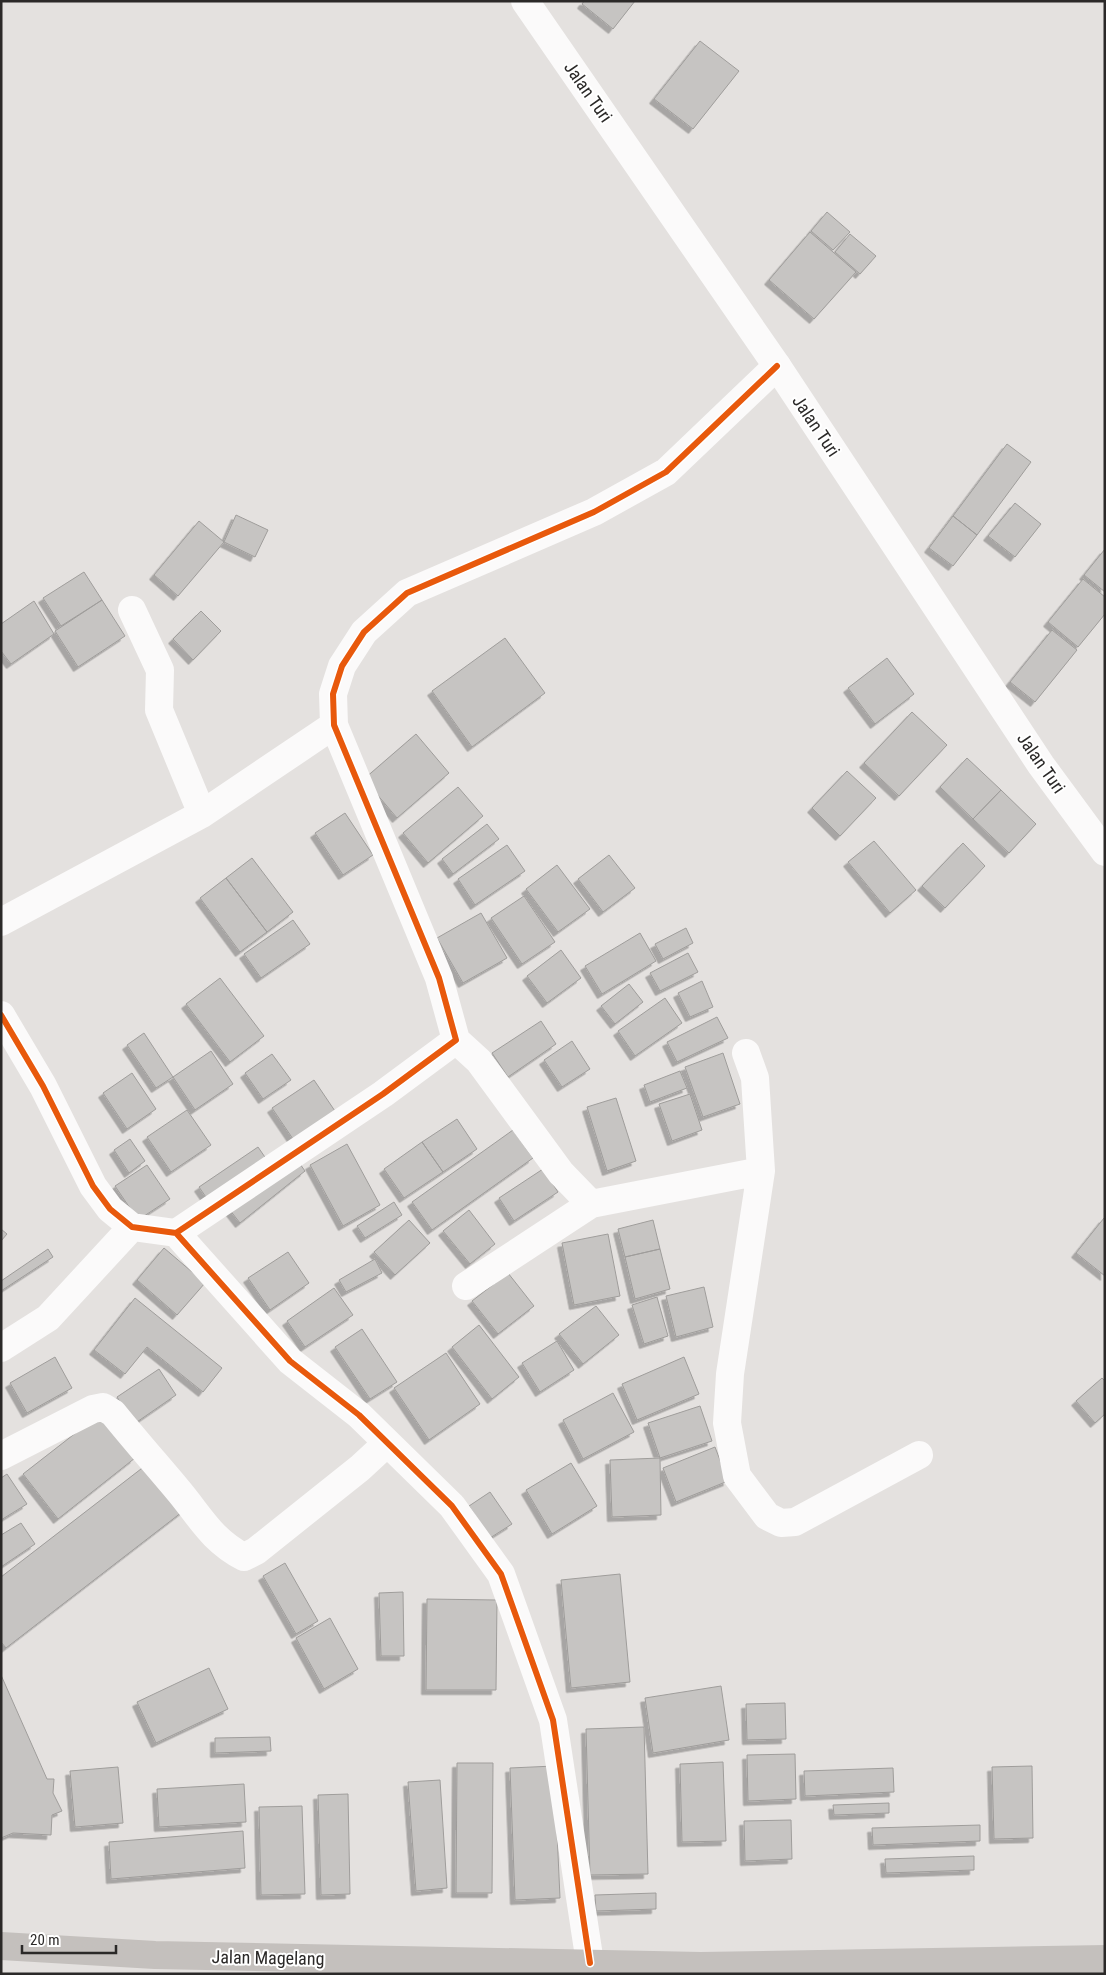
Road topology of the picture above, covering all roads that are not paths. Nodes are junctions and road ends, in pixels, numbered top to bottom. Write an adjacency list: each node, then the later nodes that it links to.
1 (526, 1): 2 (street, Jalan Turi)
2 (777, 366): 4 (street); 6 (street, Jalan Turi)
3 (132, 610): 5 (street)
4 (334, 725): 5 (street); 9 (street)
5 (202, 814): 7 (street)
6 (1105, 852)
7 (1, 922)
8 (1, 1015): 13 (street)
9 (456, 1040): 12 (street); 14 (street)
10 (746, 1053): 11 (street)
11 (761, 1171): 12 (street); 18 (street)
12 (591, 1204): 15 (street)
13 (132, 1227): 14 (street); 16 (street)
14 (176, 1233): 17 (street)
15 (466, 1286)
16 (1, 1348)
17 (387, 1443): 19 (street); 22 (street)
18 (920, 1455)
19 (1, 1456)
20 (1, 1946): 22 (highway, Jalan Magelang)
21 (1105, 1959): 23 (highway, Jalan Magelang)
22 (590, 1964): 23 (highway, Jalan Magelang)
23 (701, 1970)

